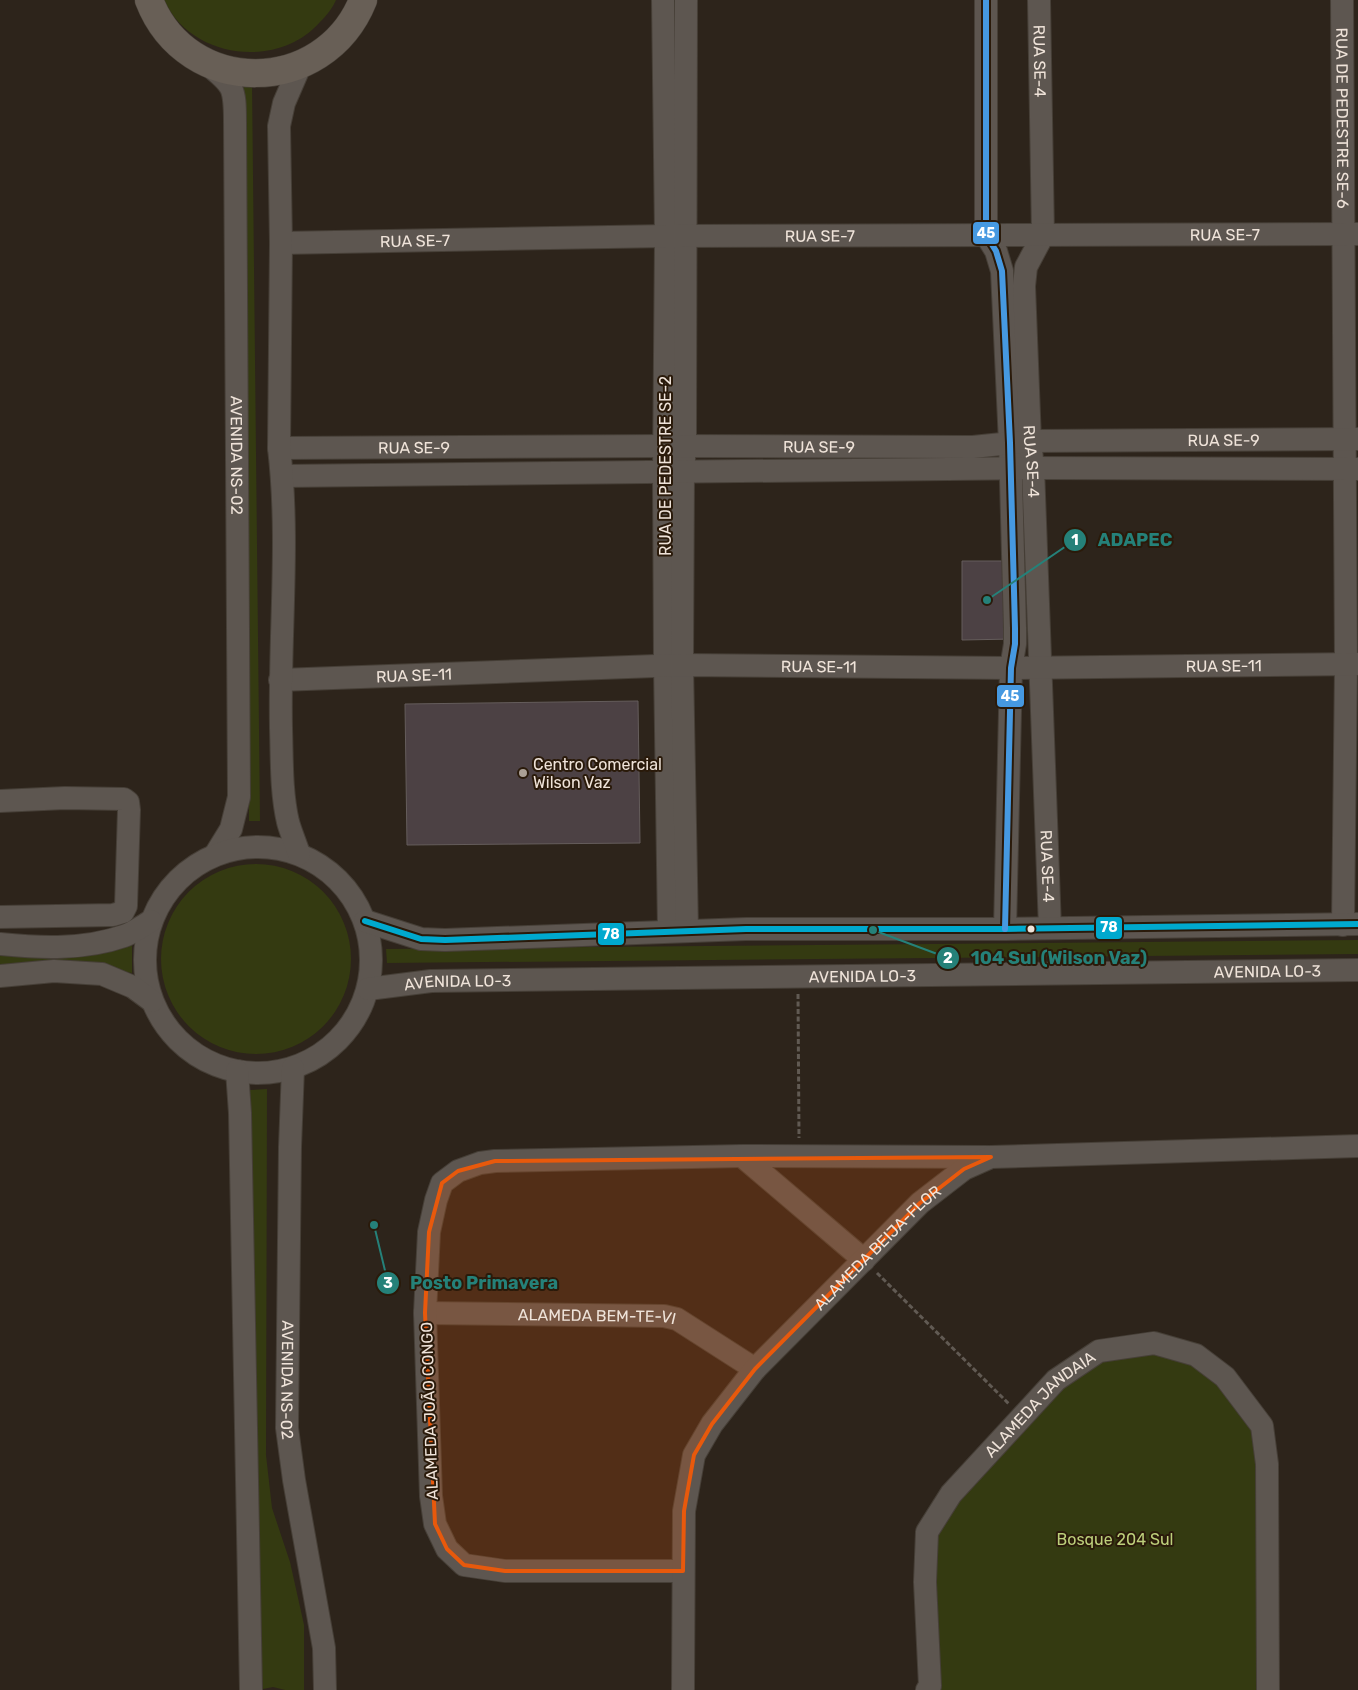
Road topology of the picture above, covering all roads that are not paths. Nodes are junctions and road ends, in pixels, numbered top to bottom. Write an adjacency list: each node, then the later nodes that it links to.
1 (149, 0): 8 (main road)
2 (363, 0): 9 (main road)
3 (663, 0): 13 (street, RUA DE PEDESTRE SE-2)
4 (686, 0): 13 (street, RUA DE PEDESTRE SE-2)
5 (986, 0): 11 (street, RUA SE-4)
6 (1039, 0): 12 (street, RUA SE-4)
7 (1342, 0): 10 (street, RUA DE PEDESTRE SE-6)
8 (206, 63): 9 (main road); 31 (street, AVENIDA NS-02)
9 (300, 66): 14 (street)
10 (1351, 234): 12 (street, RUA SE-7); 15 (street, RUA DE PEDESTRE SE-6)
11 (986, 235): 12 (street, RUA SE-7); 13 (street, RUA SE-7); 16 (street, RUA SE-4)
12 (1043, 235): 16 (street, RUA SE-4)
13 (676, 236): 14 (street, RUA SE-7); 17 (street, RUA DE PEDESTRE SE-2)
14 (281, 243): 18 (street)
15 (1352, 439): 16 (street, RUA SE-9); 21 (street, RUA DE PEDESTRE SE-6)
16 (1020, 442): 17 (street, RUA SE-9); 19 (street, RUA SE-4); 20 (street, RUA SE-4)
17 (675, 446): 18 (street, RUA SE-9); 22 (street, RUA DE PEDESTRE SE-2)
18 (279, 448): 23 (street)
19 (1033, 468): 20 (street, RUA SE-9); 21 (street, RUA SE-9); 26 (street, RUA SE-4)
20 (1010, 469): 22 (street, RUA SE-9); 27 (street, RUA SE-4)
21 (1352, 470): 25 (street, RUA DE PEDESTRE SE-6)
22 (674, 472): 23 (street, RUA SE-9); 24 (street, RUA DE PEDESTRE SE-2)
23 (282, 476): 28 (street)
24 (673, 665): 27 (street, RUA SE-11); 28 (street, RUA SE-11); 38 (street, RUA DE PEDESTRE SE-2)
25 (1352, 665): 26 (street, RUA SE-11); 35 (street, RUA DE PEDESTRE SE-6)
26 (1040, 667): 27 (street, RUA SE-11); 36 (street, RUA SE-4)
27 (1012, 668): 37 (street, RUA SE-4)
28 (280, 680): 30 (street)
29 (0, 802): 32 (street)
30 (299, 854): 31 (street); 34 (street)
31 (215, 855): 33 (street)
32 (0, 917)
33 (151, 921): 39 (street); 43 (street)
34 (365, 921): 38 (street); 42 (street)
35 (1351, 924): 36 (street)
36 (1050, 928): 37 (street)
37 (1005, 929): 38 (street)
38 (678, 931)
39 (0, 944)
40 (1358, 970): 42 (street, AVENIDA LO-3)
41 (0, 976): 43 (street)
42 (368, 989): 44 (street)
43 (152, 1001): 45 (street)
44 (293, 1068): 45 (street); 54 (street, AVENIDA NS-02)
45 (237, 1071): 53 (street)
46 (1358, 1146): 48 (street, ALAMEDA BEIJA-FLOR)
47 (742, 1156): 48 (street, ALAMEDA JOÃO CONGO); 49 (street); 50 (street, ALAMEDA JOÃO CONGO)
48 (991, 1157): 49 (street, ALAMEDA BEIJA-FLOR)
49 (864, 1260): 51 (street, ALAMEDA BEIJA-FLOR)
50 (424, 1313): 51 (street, ALAMEDA BEM-TE-VI); 52 (street, ALAMEDA JOÃO CONGO)
51 (755, 1369): 52 (street, ALAMEDA BEIJA-FLOR)
52 (683, 1571): 55 (street, ALAMEDA BEIJA-FLOR)
53 (251, 1690)
54 (324, 1690)
55 (683, 1690)
56 (927, 1690): 57 (street, ALAMEDA JANDAIA)
57 (1268, 1690)

